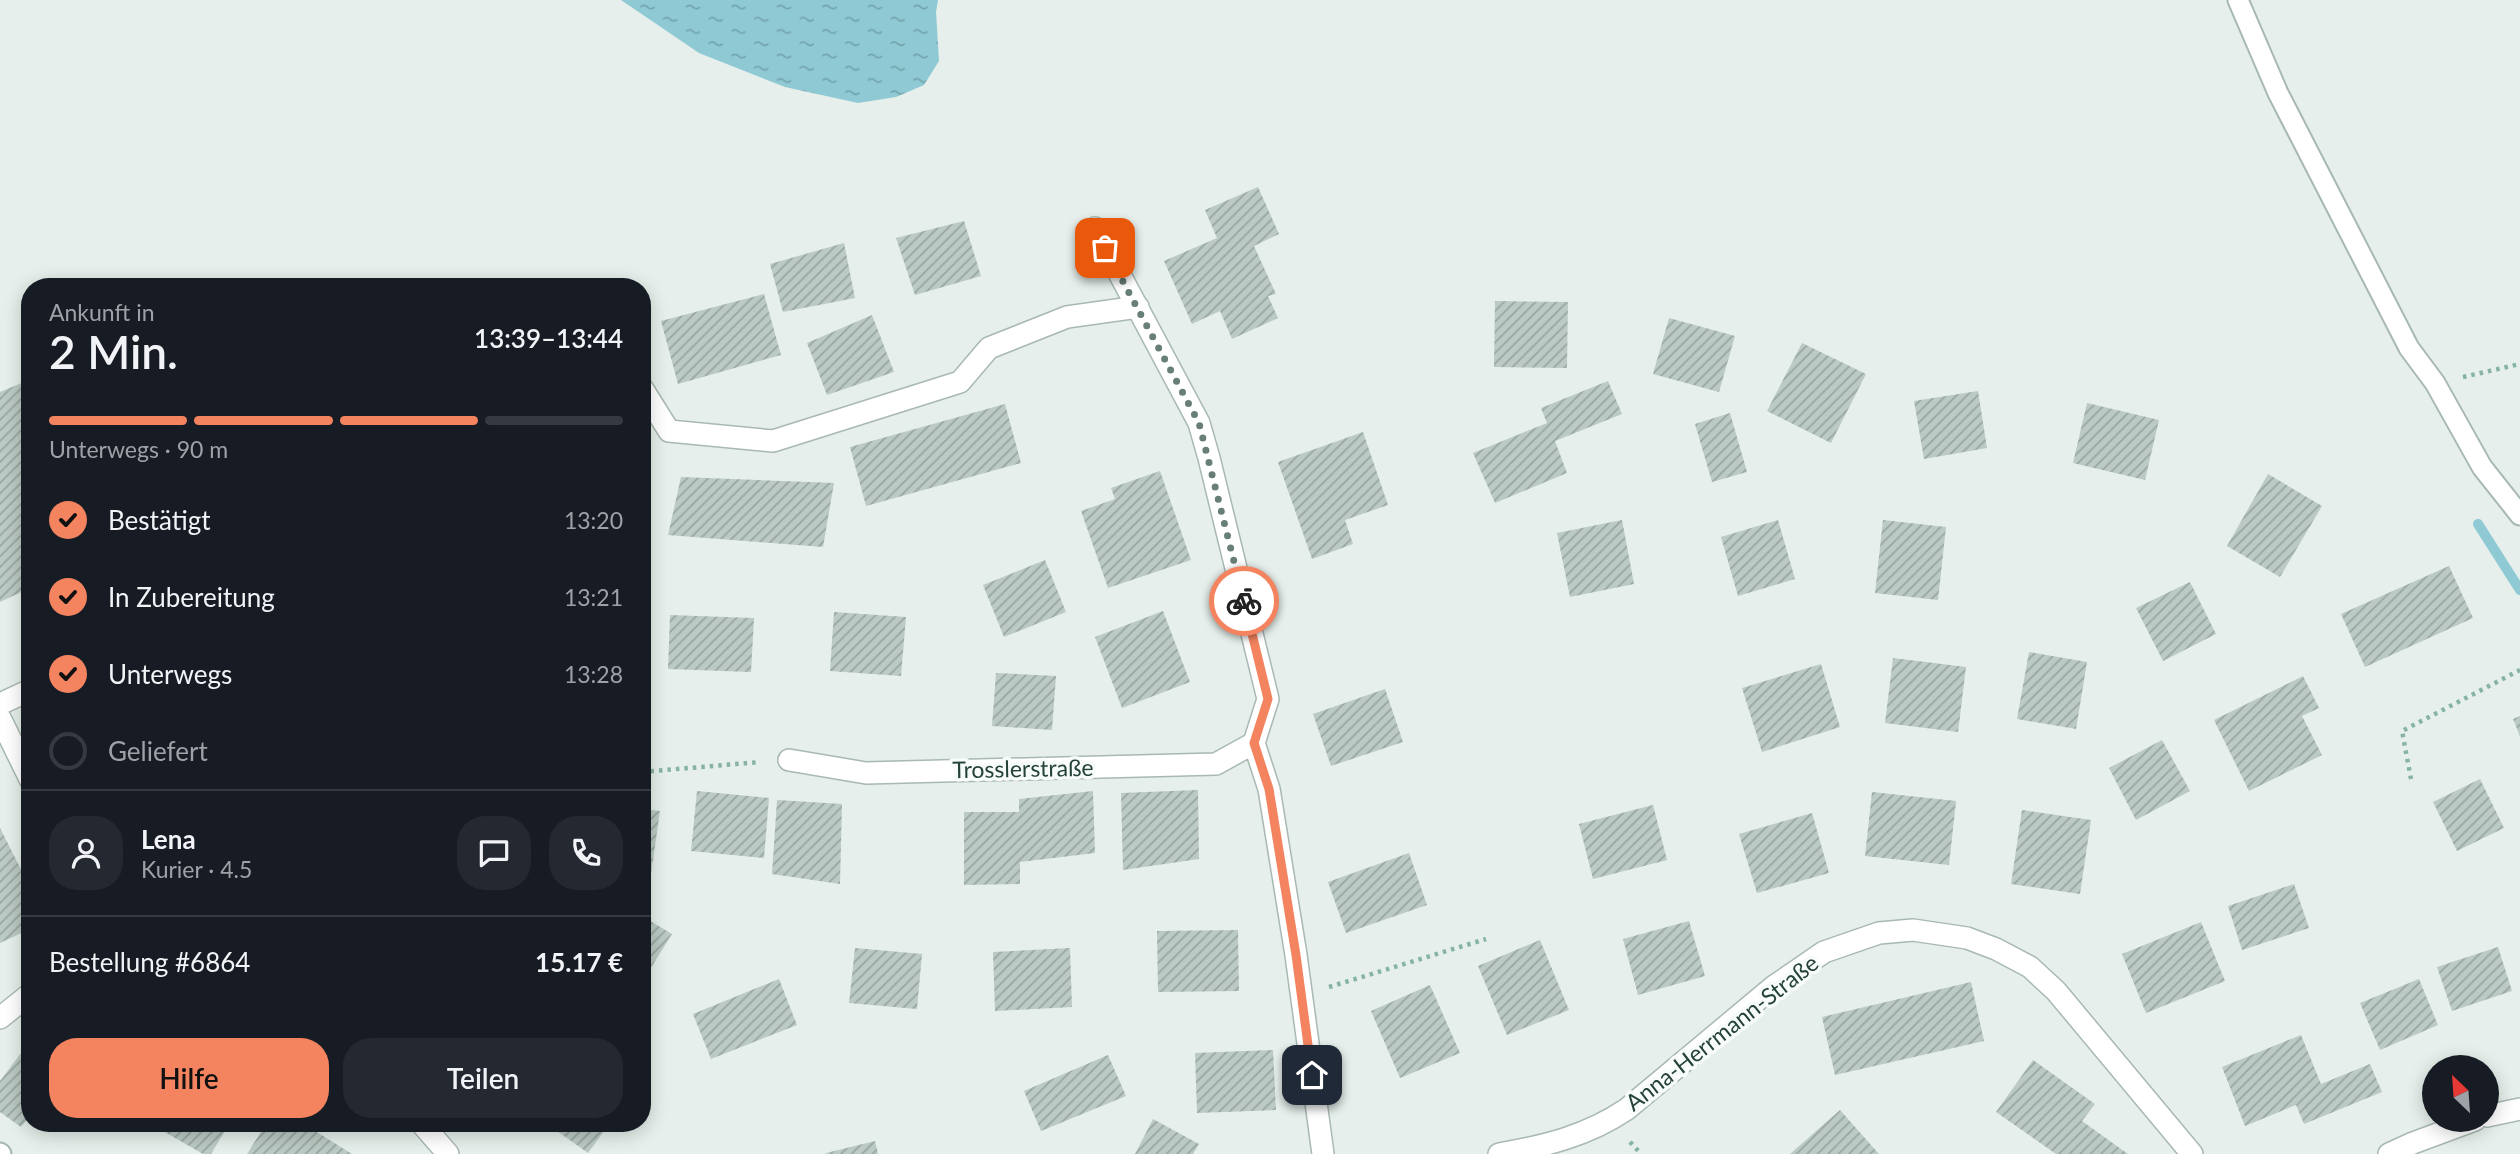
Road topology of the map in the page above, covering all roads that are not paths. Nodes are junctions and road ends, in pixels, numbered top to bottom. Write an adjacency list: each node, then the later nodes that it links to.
1 (2238, 0): 5 (lane)
2 (1095, 228): 3 (street)
3 (1138, 307): 4 (street); 9 (street)
4 (651, 402)
5 (2520, 515)
6 (21, 694): 7 (street)
7 (0, 704)
8 (0, 718): 11 (street)
9 (1254, 743): 10 (street, Trosslerstraße); 19 (street)
10 (789, 760)
11 (21, 761)
12 (21, 1000): 13 (street)
13 (0, 1018)
14 (2520, 1109): 15 (street)
15 (2499, 1113)
16 (429, 1132): 18 (street)
17 (2443, 1132): 22 (street)
18 (448, 1154)
19 (1323, 1154)
20 (1499, 1154): 21 (street, Anna-Herrmann-Straße)
21 (2192, 1154)
22 (2389, 1154)

